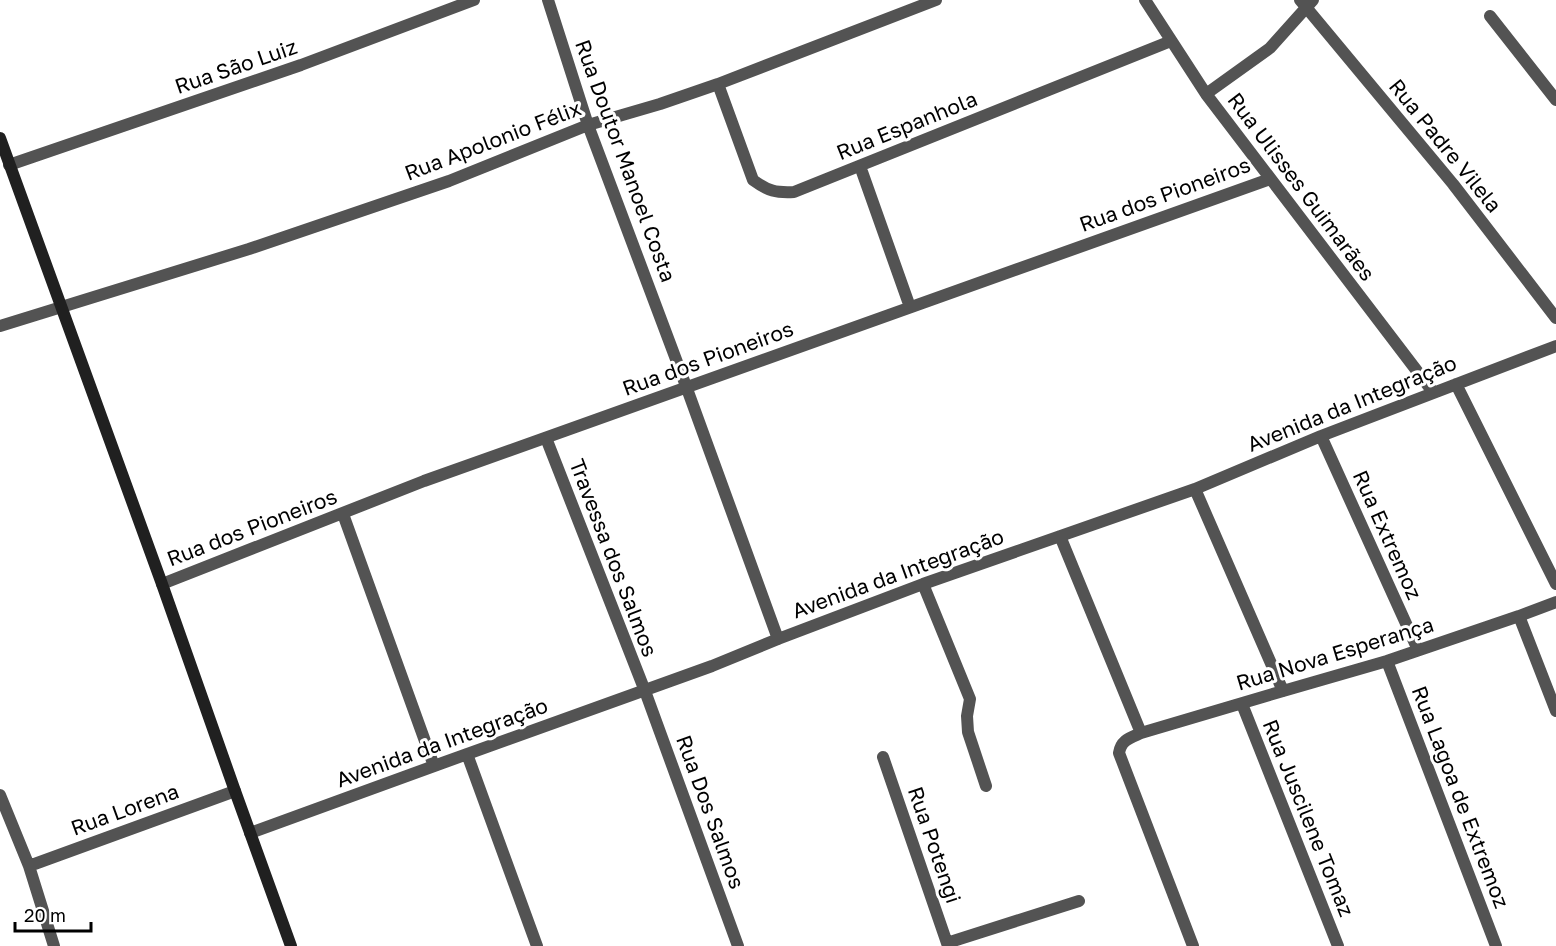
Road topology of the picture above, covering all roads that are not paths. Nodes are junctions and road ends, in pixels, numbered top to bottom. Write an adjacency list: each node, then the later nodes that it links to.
1 (474, 0): 13 (street, Rua São Luiz)
2 (549, 0): 11 (street, Rua Doutor Manoel Costa)
3 (936, 0): 8 (street, Rua Apolonio Félix)
4 (1145, 0): 7 (street, Rua Ulisses Guimarães)
5 (1306, 3): 9 (street); 18 (street, Rua Padre Vilela)
6 (1491, 16): 10 (street)
7 (1172, 41): 9 (street, Rua Ulisses Guimarães); 14 (street, Rua Espanhola)
8 (718, 84): 11 (street, Rua Apolonio Félix); 14 (street, Rua Espanhola)
9 (1206, 94): 15 (street, Rua Ulisses Guimarães)
10 (1556, 100)
11 (588, 125): 16 (street, Rua Apolonio Félix); 22 (street, Rua Doutor Manoel Costa)
12 (0, 138): 13 (main road)
13 (9, 165): 16 (main road)
14 (860, 166): 17 (street)
15 (1270, 178): 17 (street, Rua dos Pioneiros); 23 (street, Rua Ulisses Guimarães)
16 (60, 306): 19 (street, Rua Apolonio Félix); 29 (main road)
17 (910, 307): 22 (street, Rua dos Pioneiros)
18 (1556, 318)
19 (0, 326)
20 (1556, 346): 21 (street, Avenida da Integração)
21 (1456, 384): 23 (street, Avenida da Integração); 31 (street)
22 (686, 386): 25 (street, Rua dos Pioneiros); 34 (street, Rua Doutor Manoel Costa)
23 (1433, 392): 24 (street, Avenida da Integração)
24 (1321, 436): 26 (street, Avenida da Integração); 35 (street, Rua Extremoz)
25 (546, 438): 27 (street, Rua dos Pioneiros); 37 (street, Travessa dos Salmos)
26 (1195, 489): 28 (street, Avenida da Integração); 38 (street)
27 (343, 513): 29 (street, Rua dos Pioneiros); 44 (street)
28 (1060, 536): 30 (street, Avenida da Integração); 41 (street)
29 (162, 584): 46 (main road)
30 (923, 584): 34 (street, Avenida da Integração); 45 (street)
31 (1556, 584)
32 (1556, 602): 33 (street, Rua Nova Esperança)
33 (1520, 616): 35 (street, Rua Nova Esperança); 40 (street)
34 (778, 639): 37 (street, Avenida da Integração)
35 (1418, 650): 36 (street, Rua Nova Esperança)
36 (1387, 661): 38 (street, Rua Nova Esperança); 58 (street, Rua Lagoa de Extremoz)
37 (645, 691): 42 (street, Avenida da Integração); 55 (street, Rua Dos Salmos)
38 (1283, 691): 39 (street, Rua Nova Esperança)
39 (1242, 704): 41 (street, Rua Nova Esperança); 57 (street, Rua Juscilene Tomaz)
40 (1556, 711)
41 (1141, 734): 56 (street, Rua Nova Esperança)
42 (467, 754): 44 (street, Avenida da Integração); 54 (street)
43 (883, 757): 51 (street, Rua Potengi)
44 (434, 766): 48 (street, Avenida da Integração)
45 (986, 786)
46 (235, 791): 48 (main road); 49 (street, Rua Lorena)
47 (0, 795): 49 (street)
48 (250, 833): 53 (main road)
49 (30, 866): 52 (street)
50 (1079, 901): 51 (street)
51 (947, 944)
52 (54, 946)
53 (291, 946)
54 (537, 946)
55 (738, 946)
56 (1193, 946)
57 (1338, 946)
58 (1496, 946)

